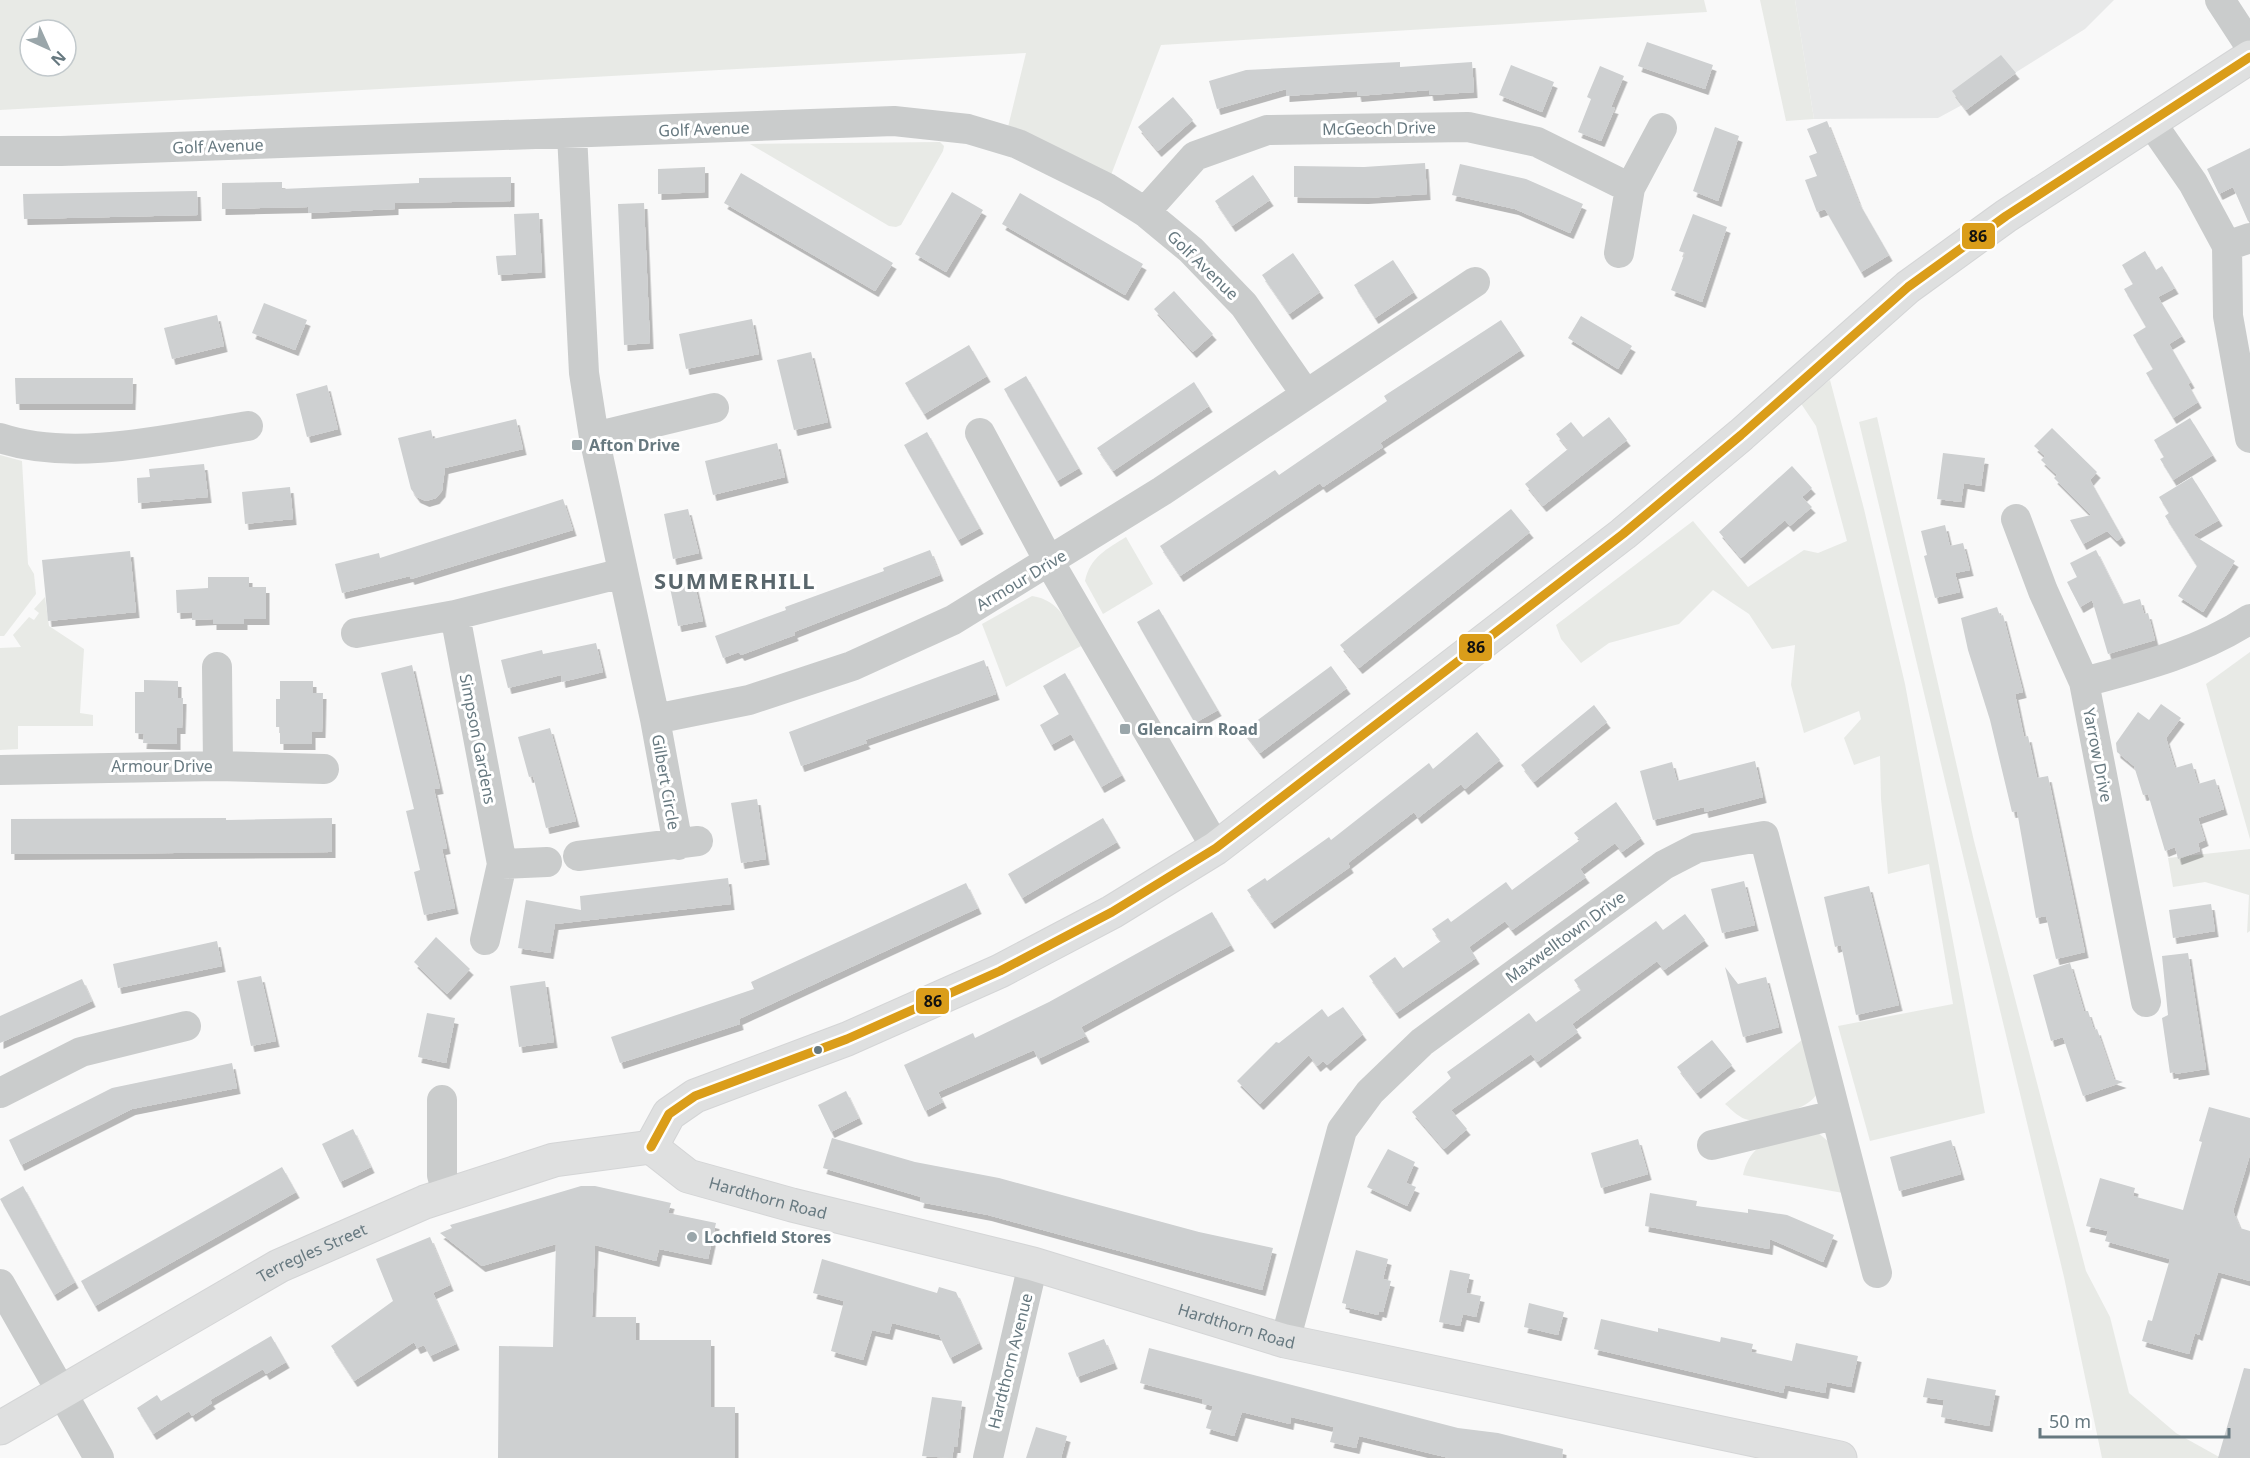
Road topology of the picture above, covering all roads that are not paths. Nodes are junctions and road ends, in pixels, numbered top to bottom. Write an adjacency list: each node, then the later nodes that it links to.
1 (2220, 0): 2 (street)
2 (2250, 46)
3 (2250, 57): 4 (street)
4 (2150, 121): 10 (street); 32 (street)
5 (1662, 128): 8 (street)
6 (572, 134): 7 (street, Golf Avenue); 9 (street, Golf Avenue); 17 (street)
7 (0, 151)
8 (1630, 188): 9 (street, McGeoch Drive); 11 (street)
9 (1145, 212): 13 (street, Golf Avenue)
10 (2238, 242): 19 (street)
11 (1619, 253)
12 (1475, 282): 13 (street, Armour Drive)
13 (1305, 393): 21 (street, Armour Drive)
14 (714, 408): 17 (street)
15 (248, 426): 18 (street)
16 (980, 433): 21 (street)
17 (594, 437): 22 (street)
18 (0, 438)
19 (2250, 438)
20 (2016, 519): 27 (street, Yarrow Drive)
21 (1050, 563): 28 (street, Armour Drive); 32 (street)
22 (623, 573): 23 (street); 28 (street)
23 (455, 615): 25 (street); 35 (street, Simpson Gardens)
24 (2250, 619): 27 (street)
25 (356, 633)
26 (217, 667): 29 (street)
27 (2084, 682): 37 (street, Yarrow Drive)
28 (655, 719): 33 (street, Gilbert Circle)
29 (218, 765): 30 (street, Armour Drive); 31 (street, Armour Drive)
30 (0, 770)
31 (324, 770)
32 (1216, 848): 43 (street)
33 (578, 856)
34 (547, 862): 35 (street)
35 (502, 864): 36 (street, Simpson Gardens)
36 (485, 940)
37 (2146, 1002)
38 (186, 1026): 39 (street)
39 (0, 1093)
40 (442, 1100): 44 (street)
41 (1834, 1115): 42 (street); 46 (street, Maxwelltown Drive); 48 (street, Maxwelltown Drive)
42 (1712, 1145)
43 (651, 1147): 44 (street, Terregles Street); 45 (street, Hardthorn Road)
44 (447, 1193): 49 (street, Terregles Street)
45 (1033, 1264): 48 (street, Hardthorn Road); 52 (street, Hardthorn Avenue)
46 (1877, 1273)
47 (0, 1284): 49 (street)
48 (1285, 1341): 53 (street, Hardthorn Road)
49 (61, 1392): 50 (street, Terregles Street); 51 (street)
50 (0, 1428)
51 (99, 1458)
52 (988, 1458)
53 (1840, 1458)

